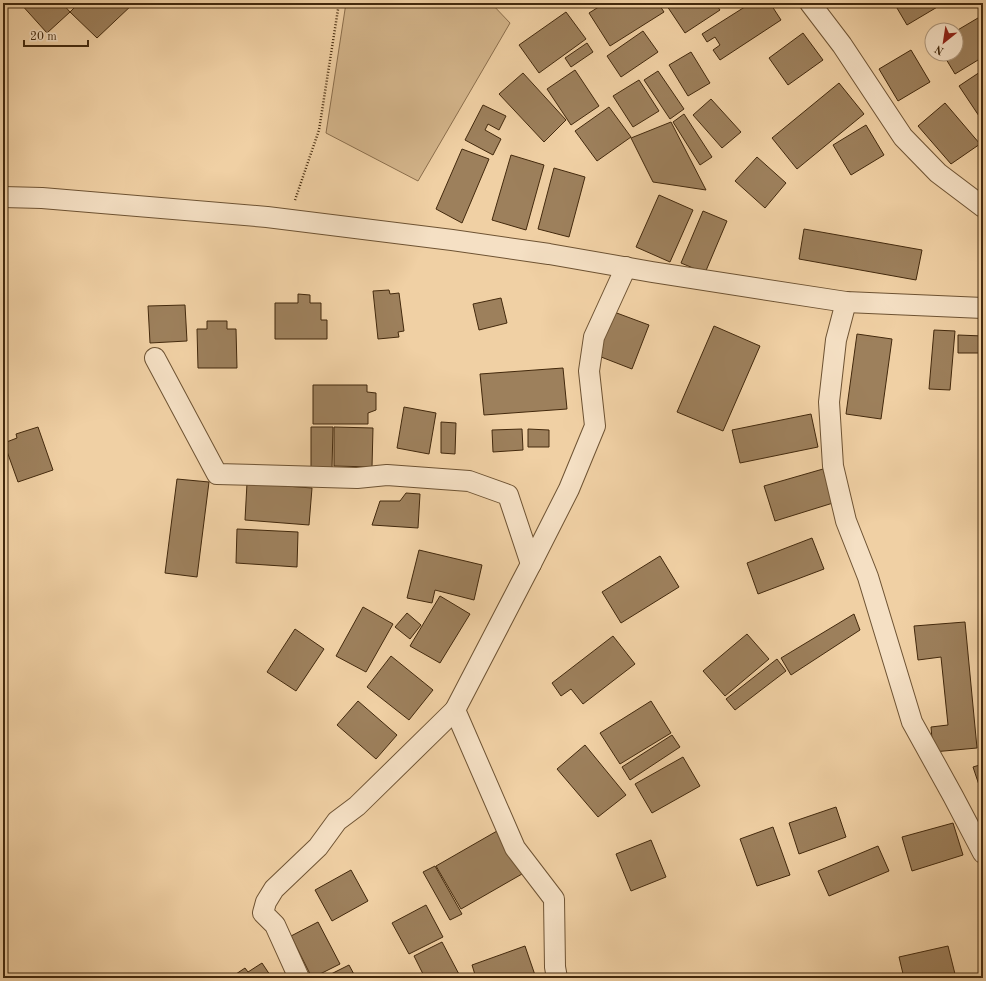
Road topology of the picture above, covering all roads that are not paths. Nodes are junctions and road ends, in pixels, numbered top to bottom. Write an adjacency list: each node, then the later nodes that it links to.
1 (810, 3): 3 (street)
2 (3, 197): 4 (street)
3 (983, 207)
4 (626, 267): 5 (street); 8 (street)
5 (846, 302): 6 (street); 10 (street)
6 (983, 308)
7 (155, 358): 8 (street)
8 (531, 564): 9 (street)
9 (455, 710): 11 (street); 12 (street)
10 (983, 853)
11 (299, 978)
12 (557, 978)

